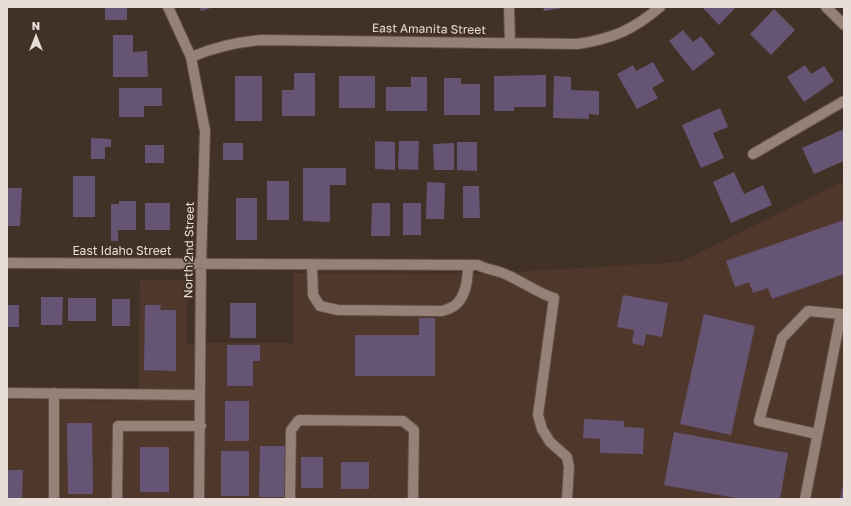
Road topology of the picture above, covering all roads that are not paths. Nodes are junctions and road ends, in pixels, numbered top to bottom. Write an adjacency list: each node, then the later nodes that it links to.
1 (168, 7): 7 (street, North 2nd Street)
2 (509, 7): 6 (street)
3 (660, 7): 6 (street, East Amanita Street)
4 (826, 7): 5 (street)
5 (844, 25)
6 (510, 43): 7 (street, East Amanita Street)
7 (191, 57): 11 (street, North 2nd Street)
8 (844, 101): 9 (street)
9 (753, 154)
10 (7, 263): 11 (street, East Idaho Street)
11 (201, 265): 12 (street, East Idaho Street); 16 (street, North 2nd Street)
12 (312, 265): 13 (street, East Idaho Street); 13 (street)
13 (473, 265): 24 (street, East Idaho Street)
14 (7, 393): 15 (street)
15 (54, 393): 16 (street); 19 (street)
16 (200, 395): 17 (street, North 2nd Street)
17 (200, 426): 20 (street); 21 (street, North 2nd Street)
18 (817, 434): 18 (street); 25 (street)
19 (54, 499)
20 (117, 499)
21 (199, 499)
22 (290, 499): 23 (street)
23 (413, 499)
24 (566, 499)
25 (805, 499)

